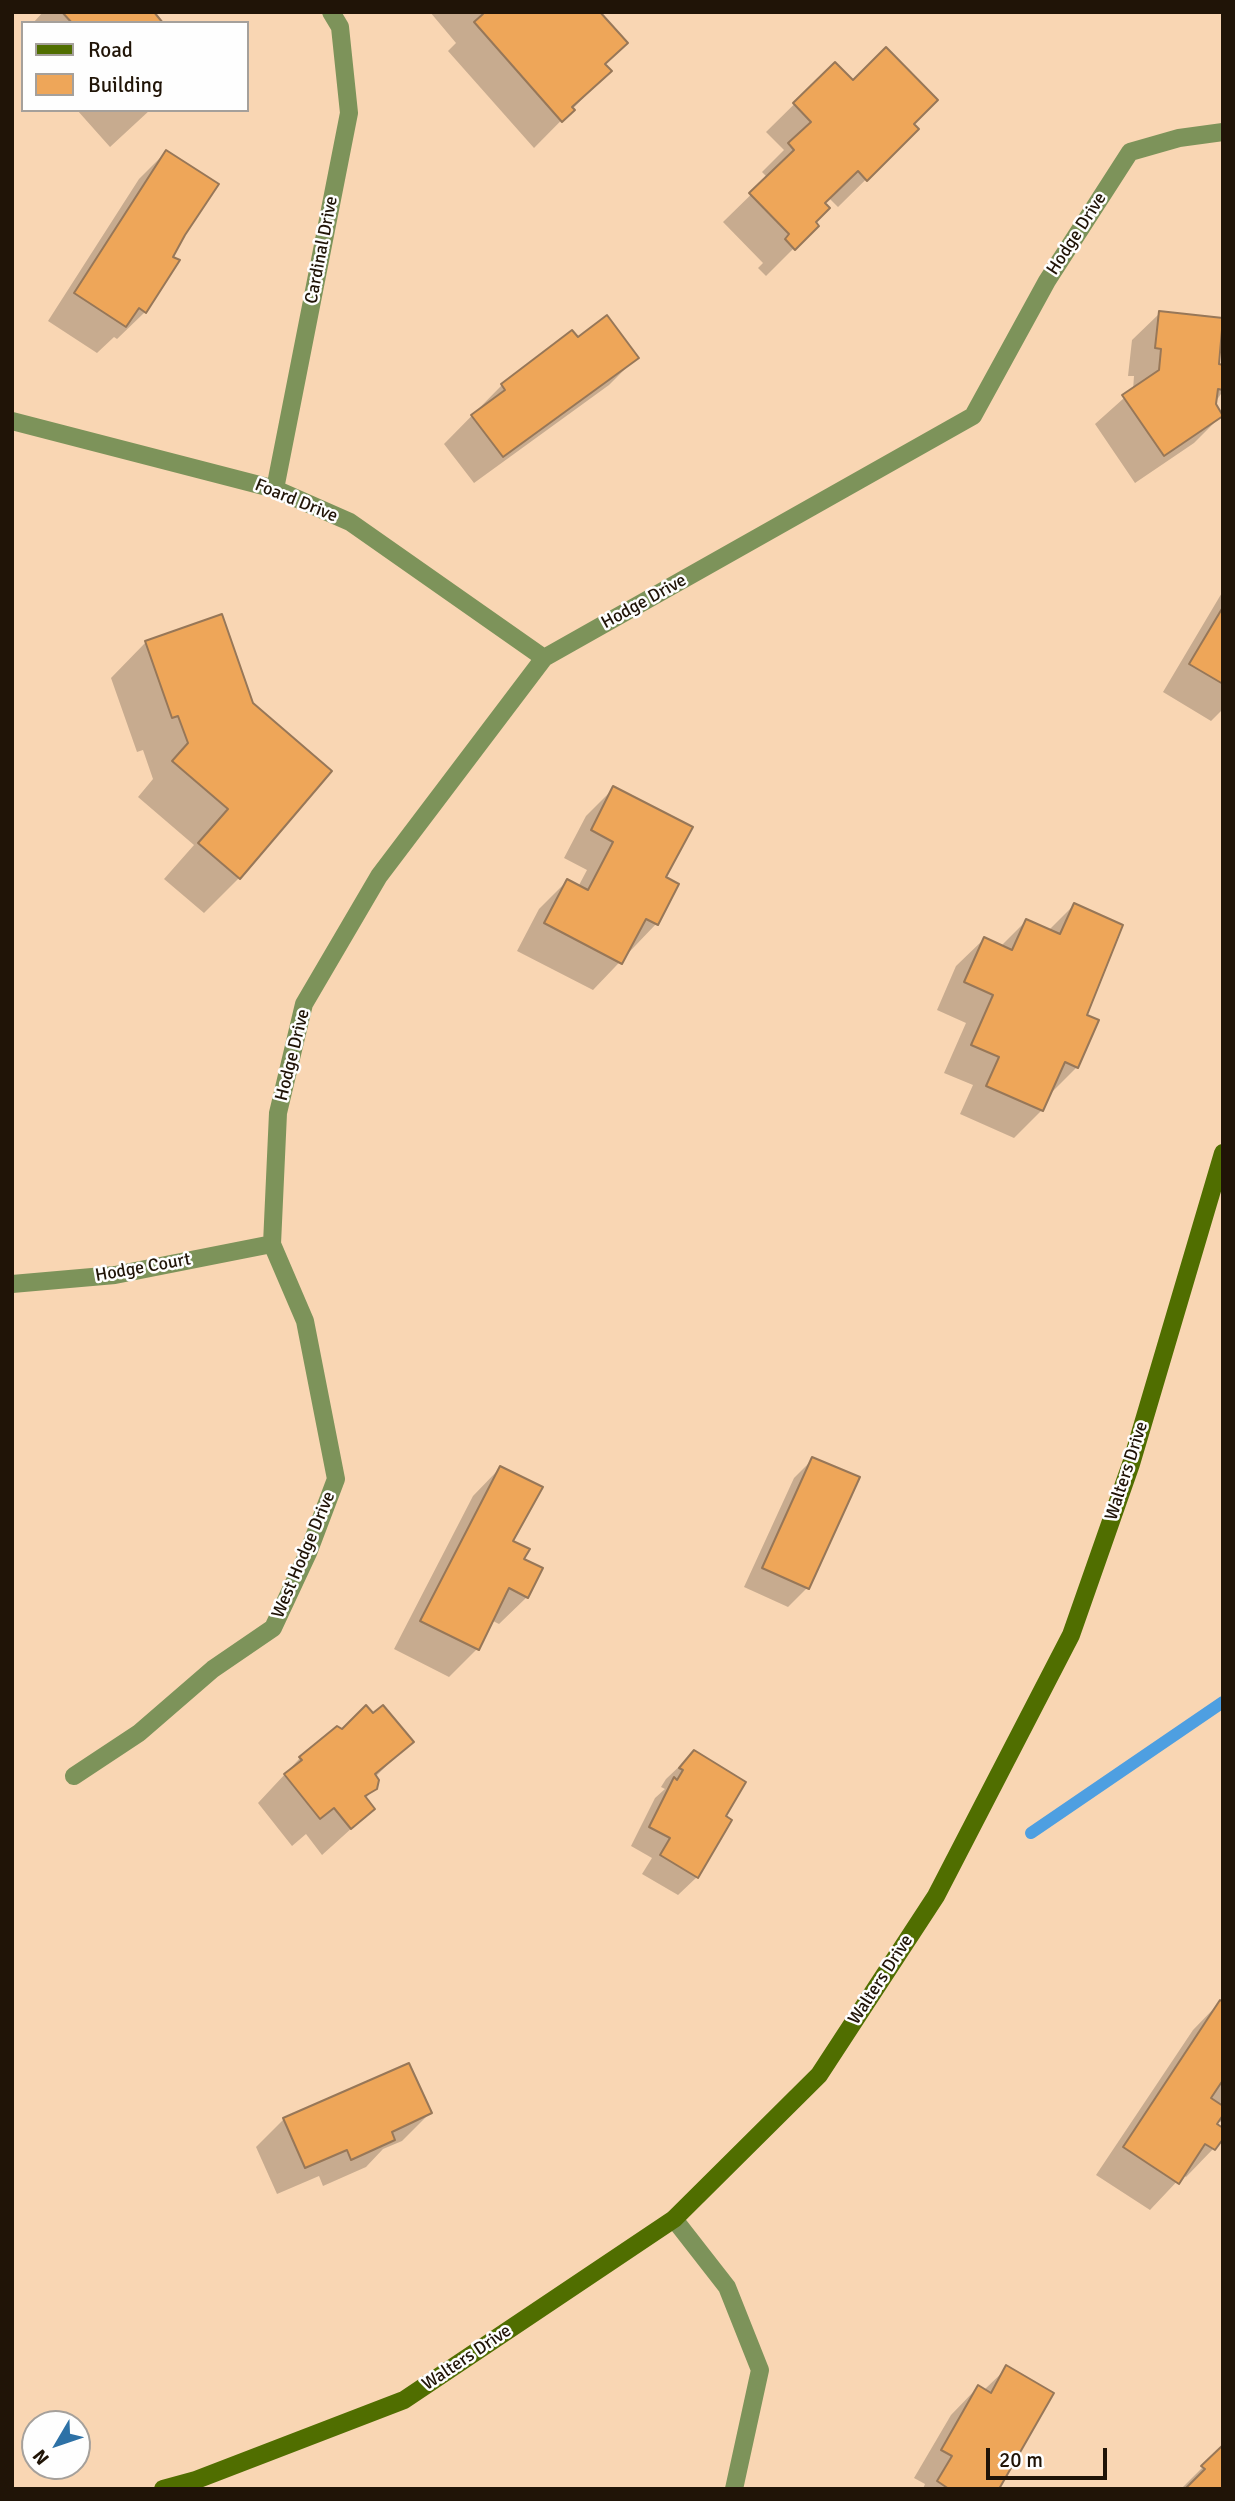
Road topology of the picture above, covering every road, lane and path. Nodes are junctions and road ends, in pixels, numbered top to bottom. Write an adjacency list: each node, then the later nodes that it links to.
1 (331, 12): 4 (street, Cardinal Drive)
2 (1223, 132): 5 (street, Hodge Drive)
3 (12, 421): 4 (street, Foard Drive)
4 (275, 489): 5 (street, Foard Drive)
5 (544, 658): 7 (street, Hodge Drive)
6 (1223, 1153): 10 (street, Walters Drive)
7 (272, 1244): 8 (street, Hodge Court); 9 (street, West Hodge Drive)
8 (12, 1284)
9 (74, 1776)
10 (674, 2219): 11 (street, Walters Drive); 12 (street)
11 (163, 2489)
12 (734, 2489)

